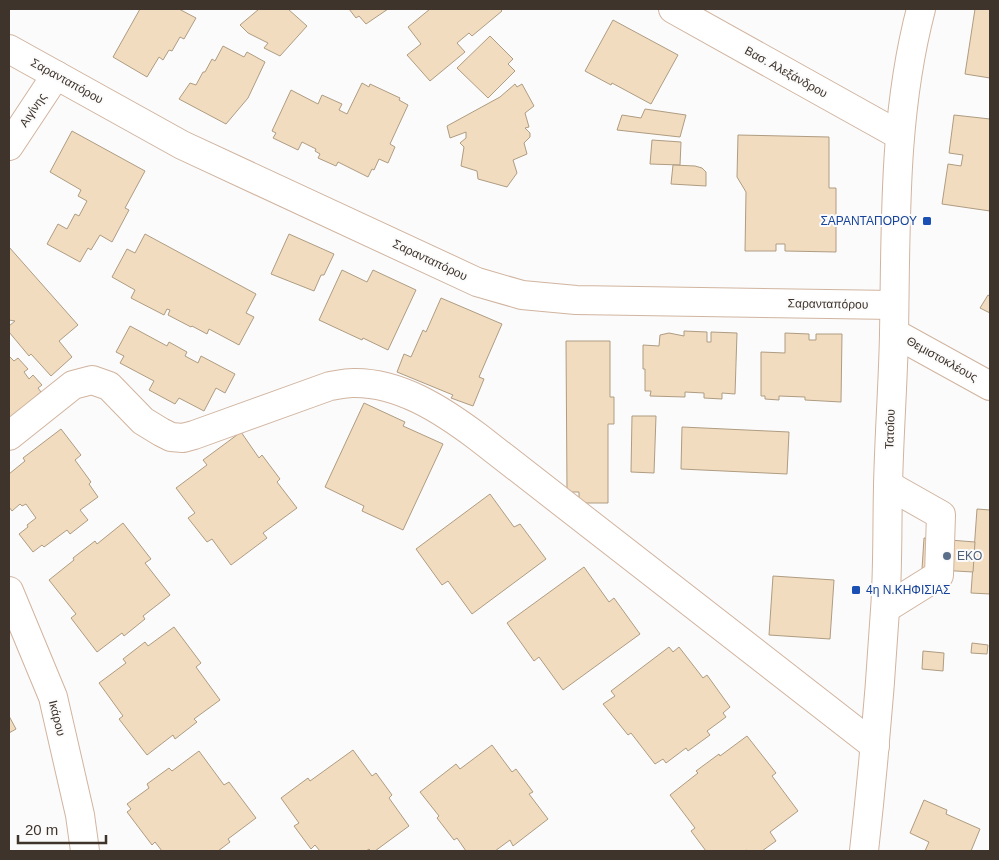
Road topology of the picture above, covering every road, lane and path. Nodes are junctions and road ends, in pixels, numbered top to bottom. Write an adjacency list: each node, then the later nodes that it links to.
1 (673, 9): 5 (street, Βασ. Αλεξάνδρου)
2 (921, 9): 5 (street, Τατοΐου)
3 (9, 48): 4 (street, Σαρανταπόρου)
4 (56, 75): 6 (street, Αιγίνης); 7 (street, Σαρανταπόρου)
5 (900, 135): 7 (street, Τατοΐου)
6 (9, 146)
7 (894, 304): 8 (street, Τατοΐου)
8 (894, 333): 9 (street, Θεμιστοκλέους); 11 (street, Τατοΐου)
9 (990, 386)
10 (9, 436): 14 (street)
11 (888, 485): 13 (street, Τατοΐου); 13 (street)
12 (9, 590): 15 (street, Ικάρου)
13 (886, 608): 14 (street, Τατοΐου)
14 (875, 746): 16 (street, Τατοΐου)
15 (85, 851)
16 (864, 851)

